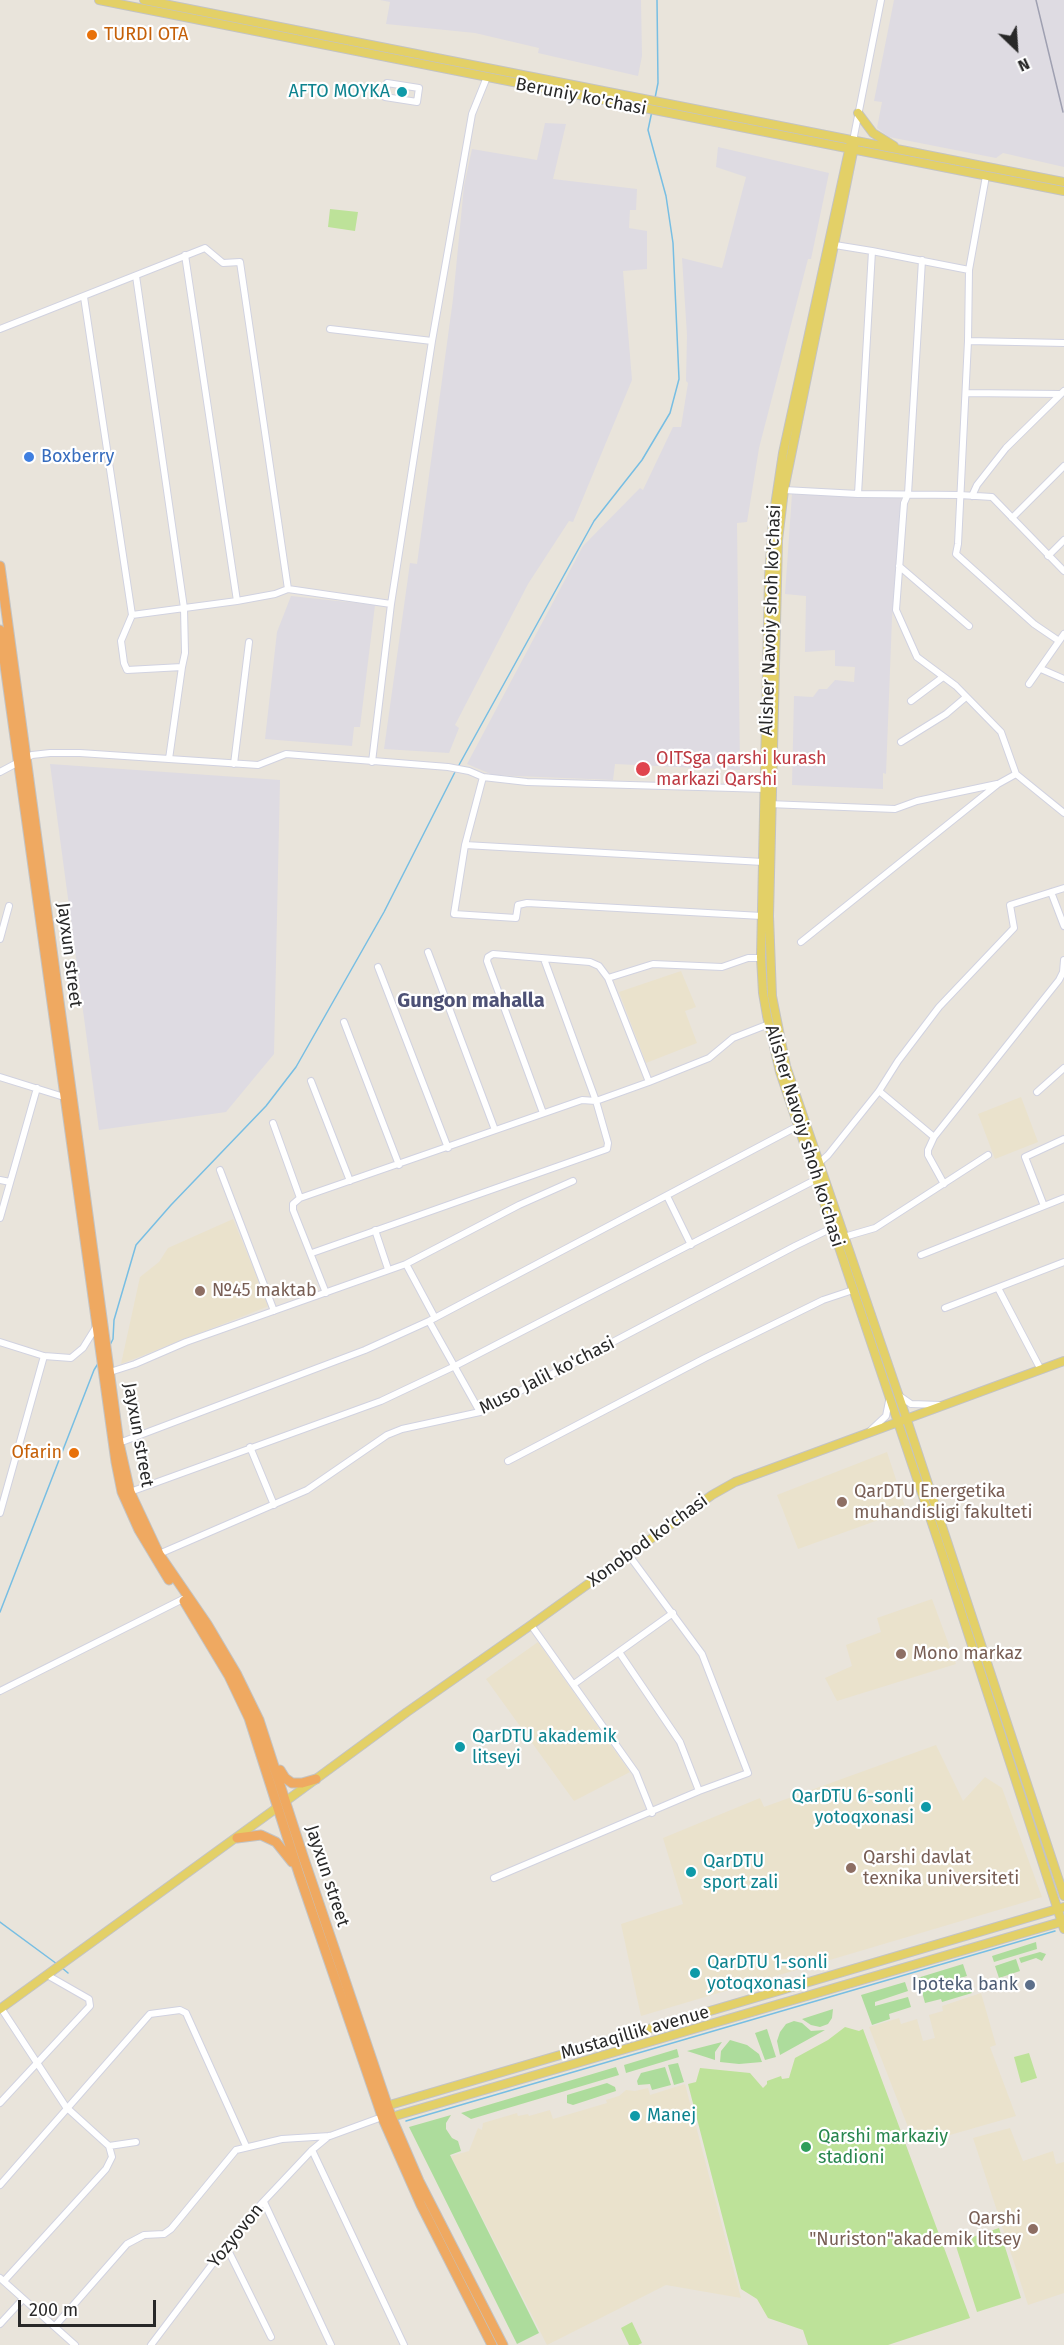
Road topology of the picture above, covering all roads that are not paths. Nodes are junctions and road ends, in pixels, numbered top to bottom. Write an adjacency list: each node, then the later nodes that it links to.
1 (99, 0): 4 (main road, Beruniy ko'chasi)
2 (144, 0): 4 (main road, Beruniy ko'chasi)
3 (881, 0): 10 (street, Alisher Navoiy shoh ko'chasi)
4 (380, 51): 5 (main road, Beruniy ko'chasi); 6 (main road, Beruniy ko'chasi)
5 (487, 77): 7 (main road, Beruniy ko'chasi); 26 (street)
6 (588, 89): 7 (main road); 9 (main road, Beruniy ko'chasi)
7 (586, 98): 9 (main road, Beruniy ko'chasi)
8 (417, 102): 8 (street)
9 (638, 103): 11 (main road, Beruniy ko'chasi)
10 (858, 113): 11 (street, Alisher Navoiy shoh ko'chasi); 12 (main road)
11 (852, 143): 12 (main road, Beruniy ko'chasi); 13 (main road, Beruniy ko'chasi); 16 (main road, Alisher Navoiy shoh ko'chasi); 68 (main road, Alisher Navoiy shoh ko'chasi)
12 (901, 150): 14 (main road, Beruniy ko'chasi)
13 (986, 176): 15 (main road, Beruniy ko'chasi); 20 (street)
14 (1064, 182)
15 (1064, 191)
16 (836, 245): 17 (street); 31 (main road, Alisher Navoiy shoh ko'chasi)
17 (872, 250): 19 (street); 32 (street)
18 (185, 255): 21 (street); 42 (street); 43 (street)
19 (922, 260): 20 (street); 33 (street)
20 (969, 270): 25 (street)
21 (136, 276): 22 (street); 45 (street)
22 (84, 297): 24 (street); 46 (street)
23 (330, 328): 26 (street)
24 (0, 329)
25 (968, 340): 27 (street); 28 (street)
26 (432, 341): 44 (street)
27 (1064, 343)
28 (966, 393): 29 (street); 34 (street)
29 (1062, 393): 35 (street)
30 (1064, 466): 36 (street)
31 (784, 490): 32 (street); 68 (main road, Alisher Navoiy shoh ko'chasi)
32 (858, 494): 33 (street)
33 (908, 494): 34 (street); 40 (street)
34 (960, 495): 35 (street); 50 (street)
35 (972, 496): 36 (street)
36 (1012, 518): 38 (street)
37 (1064, 540): 38 (street)
38 (1048, 556): 41 (street)
39 (0, 566): 61 (highway, Jayxun street)
40 (899, 566): 47 (street); 54 (street)
41 (1064, 571)
42 (288, 589): 43 (street); 44 (street)
43 (237, 601): 45 (street)
44 (391, 604): 62 (street)
45 (184, 608): 46 (street); 52 (street)
46 (132, 615): 52 (street)
47 (969, 626)
48 (0, 630): 61 (highway, Jayxun street)
49 (1064, 634): 50 (street)
50 (1059, 641): 53 (street)
51 (249, 642): 63 (street)
52 (182, 667): 60 (street)
53 (1041, 669): 55 (street); 56 (street)
54 (943, 676): 57 (street); 58 (street)
55 (1064, 679)
56 (1029, 684)
57 (966, 697): 59 (street); 65 (street)
58 (912, 701)
59 (901, 742)
60 (170, 759): 61 (street); 63 (street)
61 (22, 760): 64 (street); 95 (highway, Jayxun street); 142 (highway, Jayxun street)
62 (372, 762): 63 (street); 66 (street)
63 (234, 764)
64 (0, 772)
65 (1016, 774): 67 (street); 70 (street)
66 (483, 777): 68 (street); 71 (street)
67 (998, 784): 69 (street); 79 (street)
68 (769, 789): 69 (main road, Alisher Navoiy shoh ko'chasi)
69 (769, 804): 72 (main road, Alisher Navoiy shoh ko'chasi); 105 (main road, Alisher Navoiy shoh ko'chasi)
70 (1064, 813)
71 (465, 845): 72 (street); 76 (street)
72 (763, 862): 76 (main road, Alisher Navoiy shoh ko'chasi)
73 (1064, 888): 74 (street)
74 (1052, 892): 77 (street); 93 (street)
75 (9, 906): 78 (street)
76 (762, 916): 82 (main road, Alisher Navoiy shoh ko'chasi)
77 (1064, 926)
78 (0, 939)
79 (801, 942)
80 (428, 952): 100 (street)
81 (544, 958): 85 (street); 96 (street); 97 (street)
82 (761, 958): 85 (street); 87 (main road, Alisher Navoiy shoh ko'chasi)
83 (1064, 960): 101 (street)
84 (378, 967): 103 (street)
85 (608, 978): 91 (street)
86 (344, 1022): 106 (street)
87 (769, 1024): 91 (street); 99 (main road, Alisher Navoiy shoh ko'chasi)
88 (1064, 1068): 94 (street)
89 (0, 1077): 92 (street)
90 (311, 1081): 110 (street)
91 (649, 1082): 96 (street)
92 (37, 1088): 95 (street); 112 (street)
93 (879, 1091): 101 (street); 105 (street)
94 (1037, 1092)
95 (64, 1096): 136 (highway, Jayxun street)
96 (596, 1101): 97 (street); 122 (street)
97 (543, 1113): 100 (street)
98 (273, 1123): 117 (street)
99 (798, 1126): 109 (main road, Alisher Navoiy shoh ko'chasi); 116 (street)
100 (495, 1130): 103 (street)
101 (934, 1137): 113 (street)
102 (1064, 1139): 119 (street)
103 (448, 1148): 106 (street)
104 (988, 1155): 113 (street)
105 (819, 1163): 114 (main road, Alisher Navoiy shoh ko'chasi)
106 (399, 1165): 110 (street)
107 (220, 1170): 134 (street)
108 (0, 1180): 112 (street)
109 (815, 1180): 115 (main road, Alisher Navoiy shoh ko'chasi); 124 (street)
110 (350, 1181): 117 (street)
111 (573, 1181): 128 (street)
112 (10, 1182): 120 (street)
113 (944, 1184): 123 (street)
114 (828, 1190): 115 (street); 123 (main road, Alisher Navoiy shoh ko'chasi)
115 (819, 1192): 121 (main road, Alisher Navoiy shoh ko'chasi)
116 (667, 1196): 124 (street); 135 (street)
117 (300, 1198): 125 (street)
118 (1064, 1198): 119 (street)
119 (1044, 1206): 126 (street)
120 (0, 1218)
121 (832, 1228): 131 (main road, Alisher Navoiy shoh ko'chasi); 145 (street, Muso Jalil ko'chasi)
122 (375, 1230): 125 (street); 129 (street)
123 (844, 1237): 143 (main road, Alisher Navoiy shoh ko'chasi)
124 (691, 1245): 140 (street)
125 (312, 1253): 132 (street)
126 (921, 1255)
127 (1064, 1262): 130 (street)
128 (406, 1264): 129 (street); 135 (street)
129 (388, 1269): 132 (street)
130 (998, 1288): 133 (street); 141 (street)
131 (853, 1290): 143 (main road, Alisher Navoiy shoh ko'chasi); 150 (street)
132 (326, 1293): 134 (street)
133 (945, 1308)
134 (274, 1311): 142 (street)
135 (432, 1320): 140 (street); 148 (street)
136 (96, 1327): 138 (street); 142 (highway, Jayxun street)
137 (0, 1342): 138 (street)
138 (44, 1356): 153 (street)
139 (1064, 1361): 141 (main road, Xonobod ko'chasi)
140 (455, 1366): 145 (street); 149 (street)
141 (1041, 1370): 144 (main road, Xonobod ko'chasi)
142 (106, 1373): 148 (highway, Jayxun street); 156 (highway, Jayxun street)
143 (893, 1393): 144 (street); 146 (main road, Alisher Navoiy shoh ko'chasi); 147 (street)
144 (948, 1405): 146 (main road, Xonobod ko'chasi)
145 (480, 1412): 152 (street, Muso Jalil ko'chasi)
146 (903, 1422): 147 (main road, Xonobod ko'chasi); 163 (main road, Alisher Navoiy shoh ko'chasi)
147 (861, 1437): 155 (main road, Xonobod ko'chasi)
148 (119, 1443): 151 (highway, Jayxun street)
149 (250, 1447): 151 (street); 152 (street)
150 (508, 1461)
151 (130, 1492): 154 (highway, Jayxun street)
152 (274, 1505): 154 (street, Muso Jalil ko'chasi)
153 (0, 1513)
154 (159, 1554): 162 (highway, Jayxun street)
155 (628, 1554): 157 (street); 158 (main road, Xonobod ko'chasi)
156 (183, 1599): 161 (street); 166 (highway, Jayxun street)
157 (673, 1613): 159 (street); 165 (street)
158 (531, 1625): 160 (street); 164 (main road, Xonobod ko'chasi)
159 (619, 1652): 160 (street); 165 (street)
160 (574, 1684): 167 (street)
161 (0, 1691)
162 (269, 1748): 164 (highway); 166 (highway, Jayxun street)
163 (1012, 1752): 171 (main road, Alisher Navoiy shoh ko'chasi); 172 (main road, Alisher Navoiy shoh ko'chasi)
164 (316, 1779): 166 (main road, Xonobod ko'chasi)
165 (699, 1791): 167 (street)
166 (282, 1804): 168 (main road, Xonobod ko'chasi); 169 (highway, Jayxun street); 181 (highway, Jayxun street)
167 (652, 1813): 170 (street)
168 (237, 1838): 169 (highway); 175 (main road, Xonobod ko'chasi)
169 (299, 1874): 181 (highway, Jayxun street)
170 (494, 1878)
171 (1064, 1896)
172 (1061, 1908): 173 (main road, Alisher Navoiy shoh ko'chasi); 174 (main road, Mustaqillik avenue)
173 (1063, 1924): 176 (main road, Mustaqillik avenue)
174 (842, 1973): 176 (main road); 181 (main road, Mustaqillik avenue)
175 (47, 1975): 177 (main road, Xonobod ko'chasi); 178 (street)
176 (845, 1983): 181 (main road, Mustaqillik avenue)
177 (1, 2008): 178 (street)
178 (36, 2062): 179 (street); 180 (street)
179 (0, 2103)
180 (66, 2107): 184 (street); 185 (street); 187 (street)
181 (385, 2113): 182 (street); 199 (highway, Jayxun street); 200 (highway, Jayxun street)
182 (330, 2136): 185 (street); 186 (street, Yozyovon)
183 (136, 2142): 184 (street)
184 (109, 2146): 190 (street)
185 (246, 2146): 193 (street)
186 (312, 2150): 188 (street, Yozyovon); 198 (street)
187 (0, 2185)
188 (264, 2202): 189 (street, Yozyovon); 197 (street)
189 (226, 2246): 194 (street); 196 (street, Yozyovon)
190 (2, 2280): 191 (street)
191 (24, 2299): 192 (street); 193 (street)
192 (0, 2324)
193 (55, 2326): 195 (street)
194 (271, 2337)
195 (75, 2345)
196 (152, 2345)
197 (331, 2345)
198 (404, 2345)
199 (492, 2345)
200 (503, 2345)

